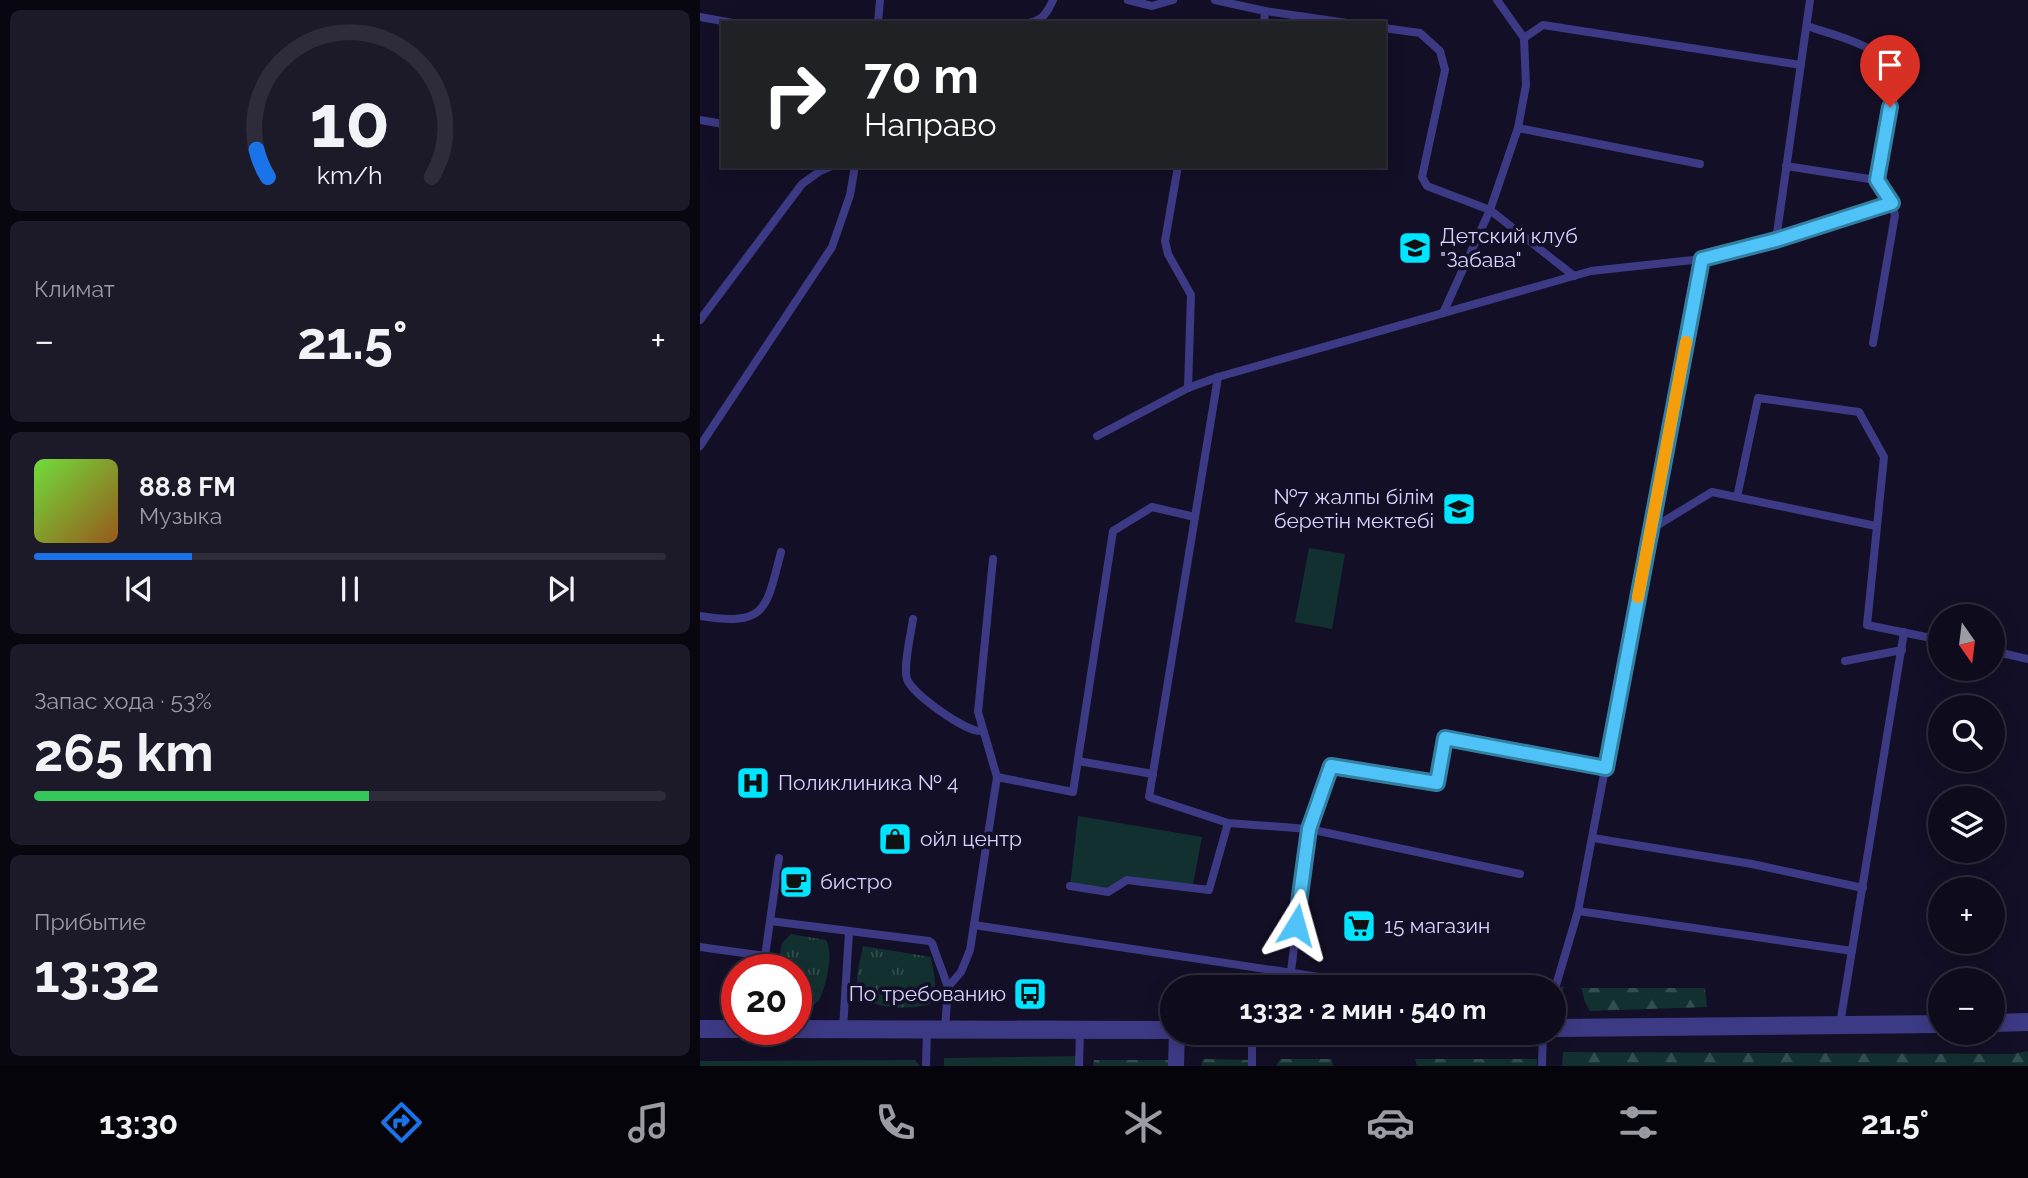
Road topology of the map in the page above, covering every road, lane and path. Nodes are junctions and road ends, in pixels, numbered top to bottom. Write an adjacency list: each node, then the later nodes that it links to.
1 (880, 0): 11 (lane)
2 (1052, 0): 12 (lane)
3 (1128, 0): 4 (lane)
4 (1173, 0)
5 (1215, 0): 8 (lane)
6 (1497, 0): 17 (lane)
7 (1810, 0): 15 (lane)
8 (1265, 11): 13 (lane); 14 (lane)
9 (700, 17): 10 (lane)
10 (722, 21)
11 (878, 21)
12 (1039, 21)
13 (1264, 21)
14 (1333, 21)
15 (1807, 26): 18 (lane); 27 (lane)
16 (1386, 28): 29 (lane)
17 (1524, 38): 18 (lane); 21 (lane)
18 (1801, 65): 23 (lane)
19 (700, 120): 20 (lane)
20 (721, 124)
21 (1518, 128): 22 (lane); 29 (lane)
22 (1700, 164)
23 (1786, 166): 27 (lane); 30 (lane)
24 (827, 168): 34 (lane)
25 (855, 168): 39 (lane)
26 (1178, 168): 37 (lane)
27 (1877, 180): 28 (lane)
28 (1892, 203): 30 (lane); 35 (lane)
29 (1490, 210): 32 (lane); 33 (lane)
30 (1776, 240): 31 (lane)
31 (1702, 259): 32 (lane); 43 (lane)
32 (1574, 276): 33 (lane)
33 (1443, 313): 36 (lane)
34 (700, 320)
35 (1873, 343)
36 (1218, 377): 37 (lane); 41 (lane)
37 (1188, 388): 38 (lane)
38 (1097, 436)
39 (700, 446)
40 (1737, 498): 42 (lane); 42 (lane); 43 (lane)
41 (1195, 517): 55 (lane); 57 (lane)
42 (1876, 526): 48 (lane)
43 (1651, 529): 56 (lane)
44 (781, 552): 46 (lane)
45 (993, 559): 54 (lane)
46 (700, 616)
47 (913, 619): 54 (lane)
48 (1904, 632): 49 (lane); 50 (lane)
49 (1928, 637)
50 (1902, 650): 53 (lane); 65 (lane)
51 (2006, 654): 52 (lane)
52 (2028, 659)
53 (1845, 661)
54 (982, 731): 58 (lane)
55 (1078, 761): 57 (lane); 58 (lane)
56 (1606, 768): 60 (lane); 61 (lane)
57 (1153, 774): 59 (lane)
58 (997, 777): 68 (lane)
59 (1228, 823): 60 (lane); 64 (lane)
60 (1309, 829): 63 (lane); 74 (lane)
61 (1593, 838): 65 (lane); 66 (lane)
62 (779, 858): 67 (lane)
63 (1520, 874)
64 (1070, 886)
65 (1863, 888): 71 (lane)
66 (1578, 911): 71 (lane); 76 (lane)
67 (770, 921): 69 (lane); 73 (lane)
68 (974, 925): 74 (lane); 77 (lane)
69 (849, 932): 77 (lane); 86 (lane)
70 (700, 947): 72 (lane)
71 (1852, 951): 81 (lane)
72 (751, 954)
73 (765, 954)
74 (1290, 973): 75 (lane)
75 (1304, 975)
76 (1559, 975)
77 (948, 986): 88 (lane)
78 (2028, 1022): 79 (street)
79 (2005, 1023)
80 (1928, 1024): 81 (street)
81 (1840, 1027): 83 (street)
82 (700, 1028): 84 (street)
83 (1566, 1028)
84 (721, 1029)
85 (812, 1029): 86 (street)
86 (843, 1029): 87 (street)
87 (927, 1029): 88 (street); 94 (lane)
88 (945, 1029): 89 (street)
89 (1080, 1031): 90 (street); 95 (lane)
90 (1160, 1031)
91 (1176, 1045): 96 (street)
92 (1252, 1045): 97 (lane)
93 (1543, 1045): 98 (lane)
94 (926, 1066)
95 (1079, 1066)
96 (1177, 1066)
97 (1252, 1066)
98 (1542, 1066)

